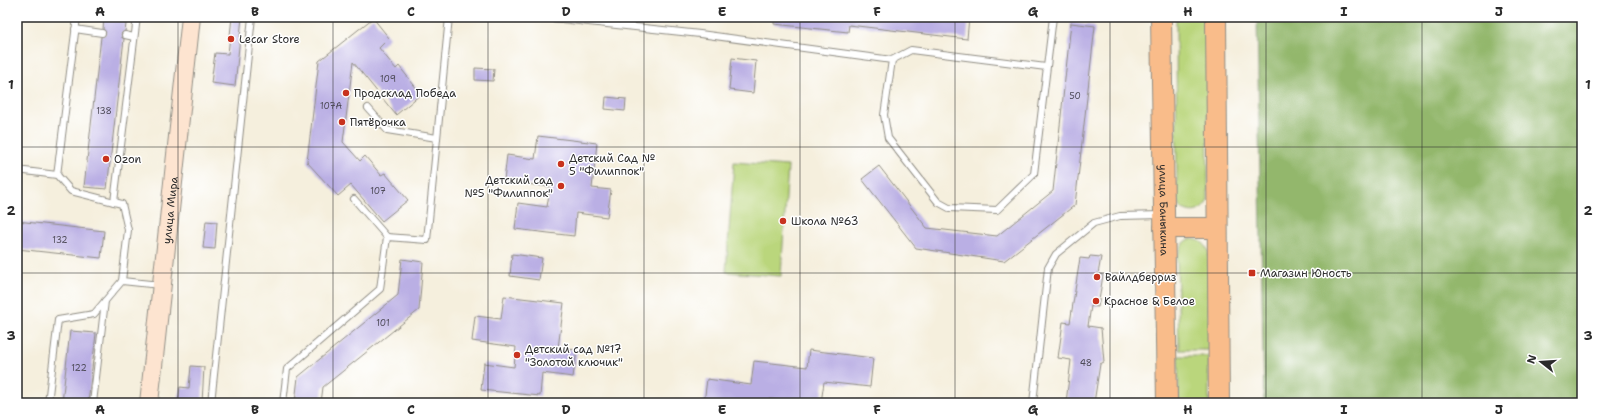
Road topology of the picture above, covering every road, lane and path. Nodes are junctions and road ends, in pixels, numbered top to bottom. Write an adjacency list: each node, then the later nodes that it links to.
1 (77, 17): 10 (lane)
2 (137, 17): 13 (lane)
3 (191, 17): 26 (main road, улица Мира)
4 (252, 17): 31 (lane)
5 (449, 17): 17 (lane)
6 (542, 17): 14 (lane)
7 (1053, 17): 15 (lane)
8 (1161, 17): 22 (main road, улица Баныкина)
9 (1216, 17): 23 (main road)
10 (75, 29): 11 (lane); 19 (lane)
11 (102, 32)
12 (125, 35): 13 (lane)
13 (134, 37): 21 (lane)
14 (892, 60): 15 (lane); 15 (lane)
15 (1046, 66)
16 (368, 108): 17 (lane)
17 (437, 138): 24 (lane)
18 (17, 170): 19 (lane)
19 (57, 175): 21 (lane)
20 (354, 200): 24 (lane)
21 (114, 202): 25 (lane)
22 (1164, 222): 23 (main road); 33 (lane); 34 (main road, улица Баныкина)
23 (1217, 228): 35 (main road)
24 (387, 237): 32 (lane)
25 (122, 280): 26 (lane); 27 (lane)
26 (162, 285): 30 (main road, улица Мира)
27 (105, 301): 28 (lane); 29 (lane)
28 (48, 403)
29 (93, 403)
30 (149, 403)
31 (211, 403)
32 (283, 403)
33 (1033, 403)
34 (1166, 403)
35 (1219, 403)

